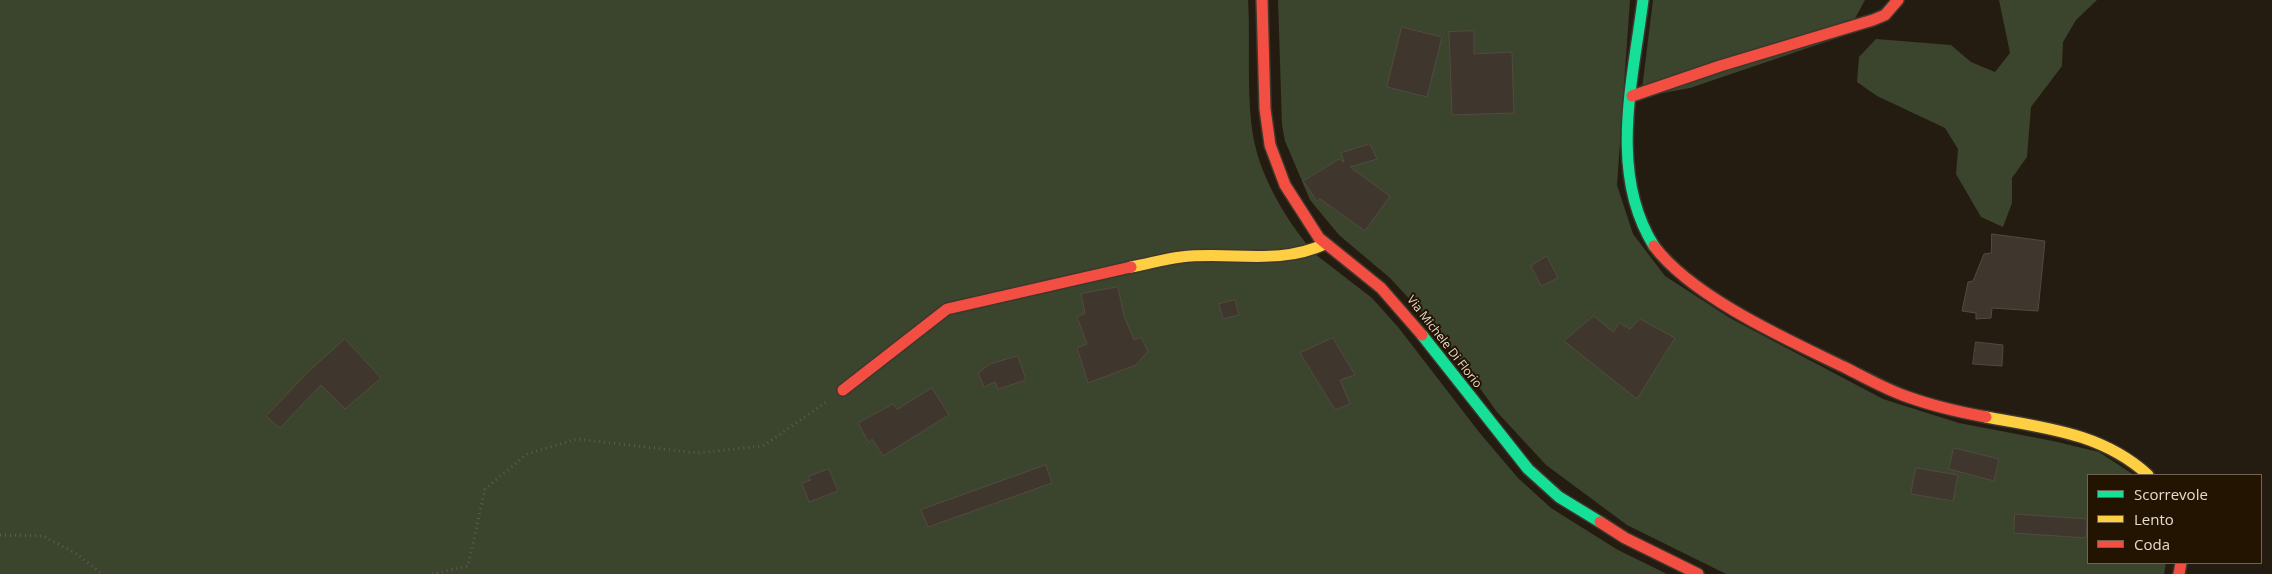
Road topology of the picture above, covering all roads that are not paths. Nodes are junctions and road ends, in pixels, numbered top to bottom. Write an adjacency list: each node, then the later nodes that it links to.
1 (1262, 0): 5 (street, Via Michele Di Florio)
2 (1643, 0): 4 (street)
3 (1898, 0): 4 (street)
4 (1632, 96): 7 (street)
5 (1325, 244): 6 (street); 8 (street, Via Michele Di Florio)
6 (843, 390)
7 (2147, 474)
8 (1698, 574)

